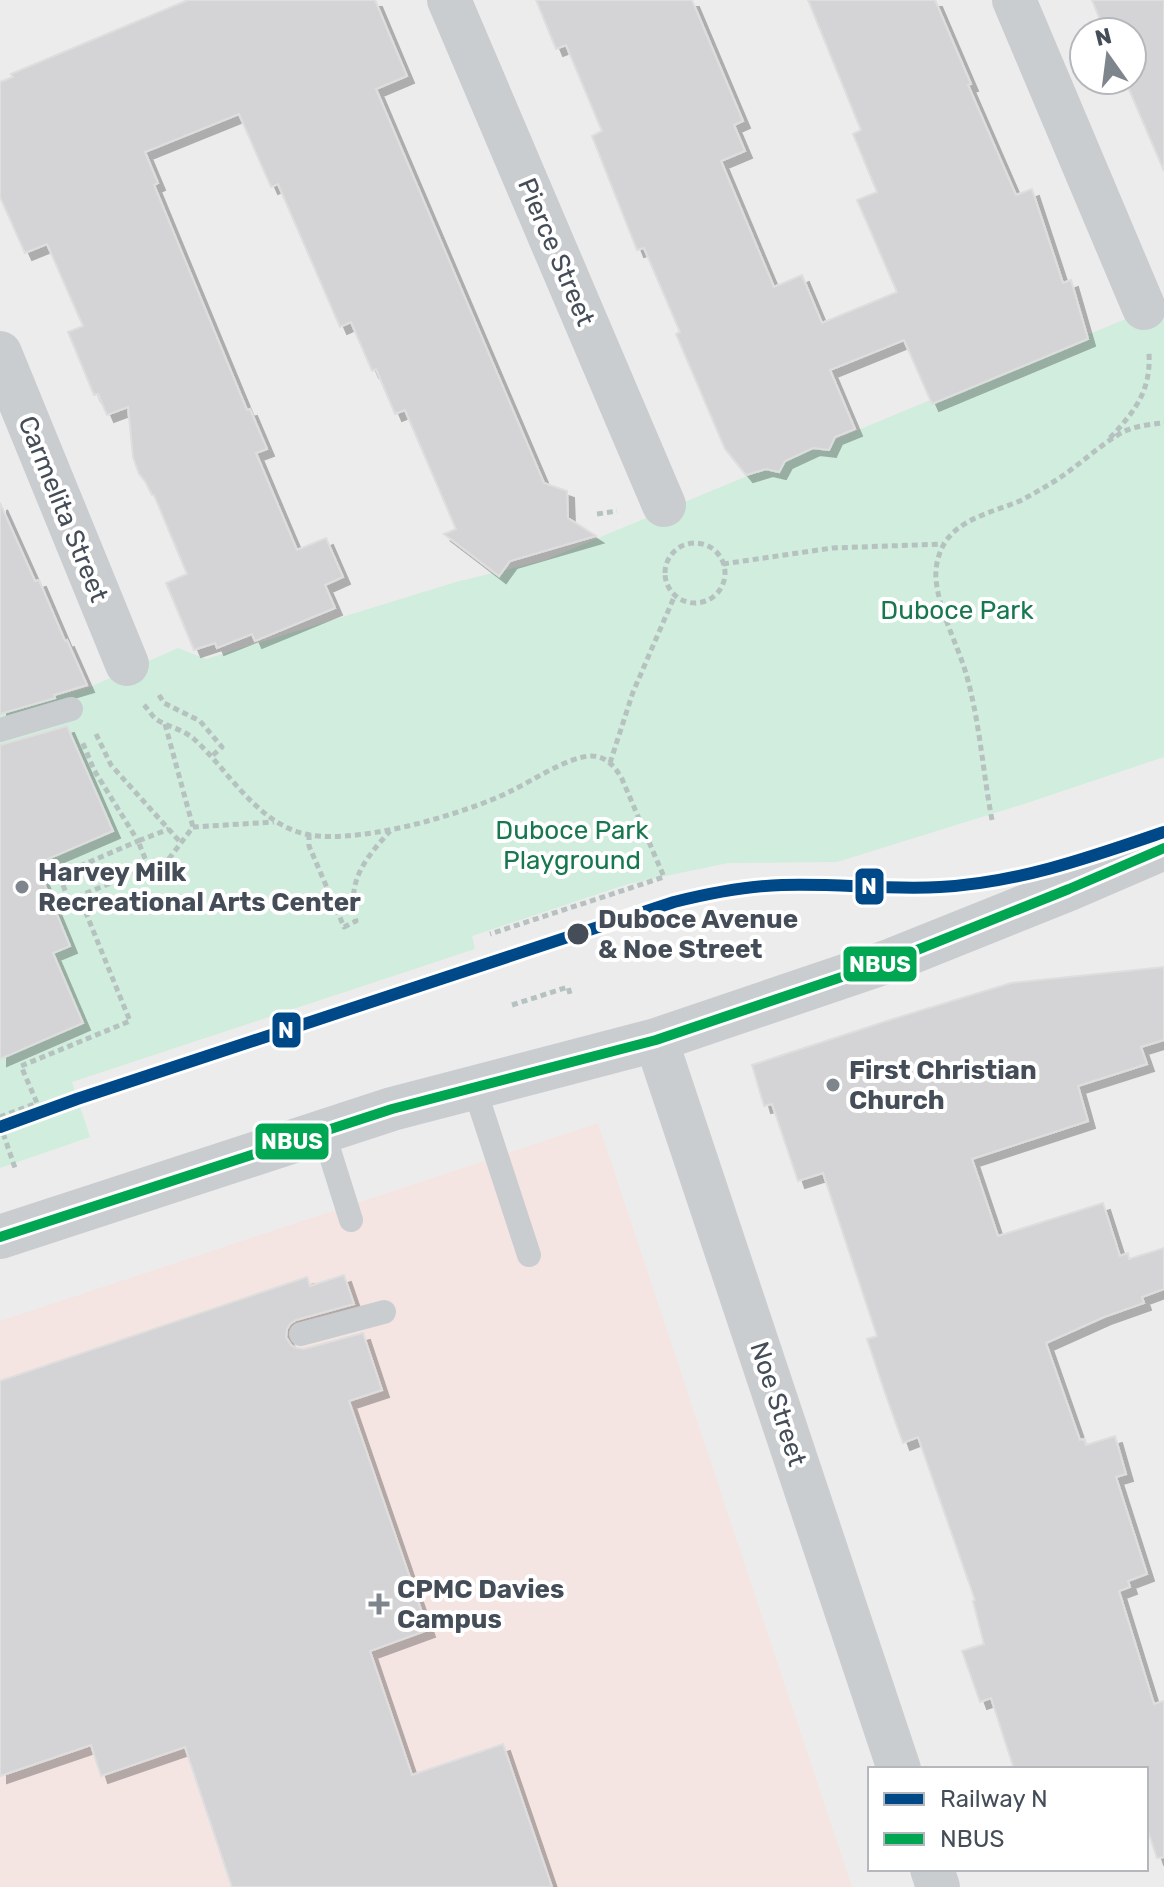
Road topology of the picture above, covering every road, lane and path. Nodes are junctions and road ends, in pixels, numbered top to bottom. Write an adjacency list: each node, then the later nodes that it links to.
1 (449, 0): 7 (street, Pierce Street)
2 (1014, 0): 3 (street)
3 (1144, 308): 6 (path)
4 (0, 353): 11 (street, Carmelita Street)
5 (1164, 423): 6 (path)
6 (1101, 448): 8 (path)
7 (664, 505)
8 (943, 544): 9 (path); 18 (path)
9 (723, 564): 10 (path); 10 (path)
10 (675, 595): 17 (path)
11 (134, 681): 13 (path); 16 (path)
12 (75, 720): 15 (lane); 24 (path)
13 (165, 723): 16 (path); 20 (path)
14 (92, 726): 21 (path)
15 (0, 730)
16 (211, 757): 19 (path)
17 (610, 763): 22 (path); 33 (path)
18 (992, 820)
19 (276, 822): 20 (path); 23 (path)
20 (193, 827): 25 (path)
21 (169, 829): 24 (path); 25 (path)
22 (391, 829): 23 (path); 23 (path)
23 (309, 834)
24 (138, 841): 27 (path); 28 (path)
25 (181, 843): 27 (path)
26 (1164, 848): 36 (street)
27 (149, 868): 30 (path)
28 (43, 882)
29 (63, 885): 31 (path)
30 (79, 896): 31 (path); 38 (path)
31 (69, 901): 32 (path)
32 (53, 906)
33 (490, 934)
34 (571, 997): 35 (path)
35 (512, 1005)
36 (656, 1040): 37 (street); 47 (street, Noe Street)
37 (474, 1087): 40 (street); 44 (lane)
38 (0, 1117)
39 (0, 1124): 41 (path)
40 (323, 1131): 42 (lane); 43 (street)
41 (15, 1168)
42 (351, 1220)
43 (0, 1237)
44 (529, 1255)
45 (384, 1312): 46 (lane)
46 (301, 1334)
47 (898, 1767)

